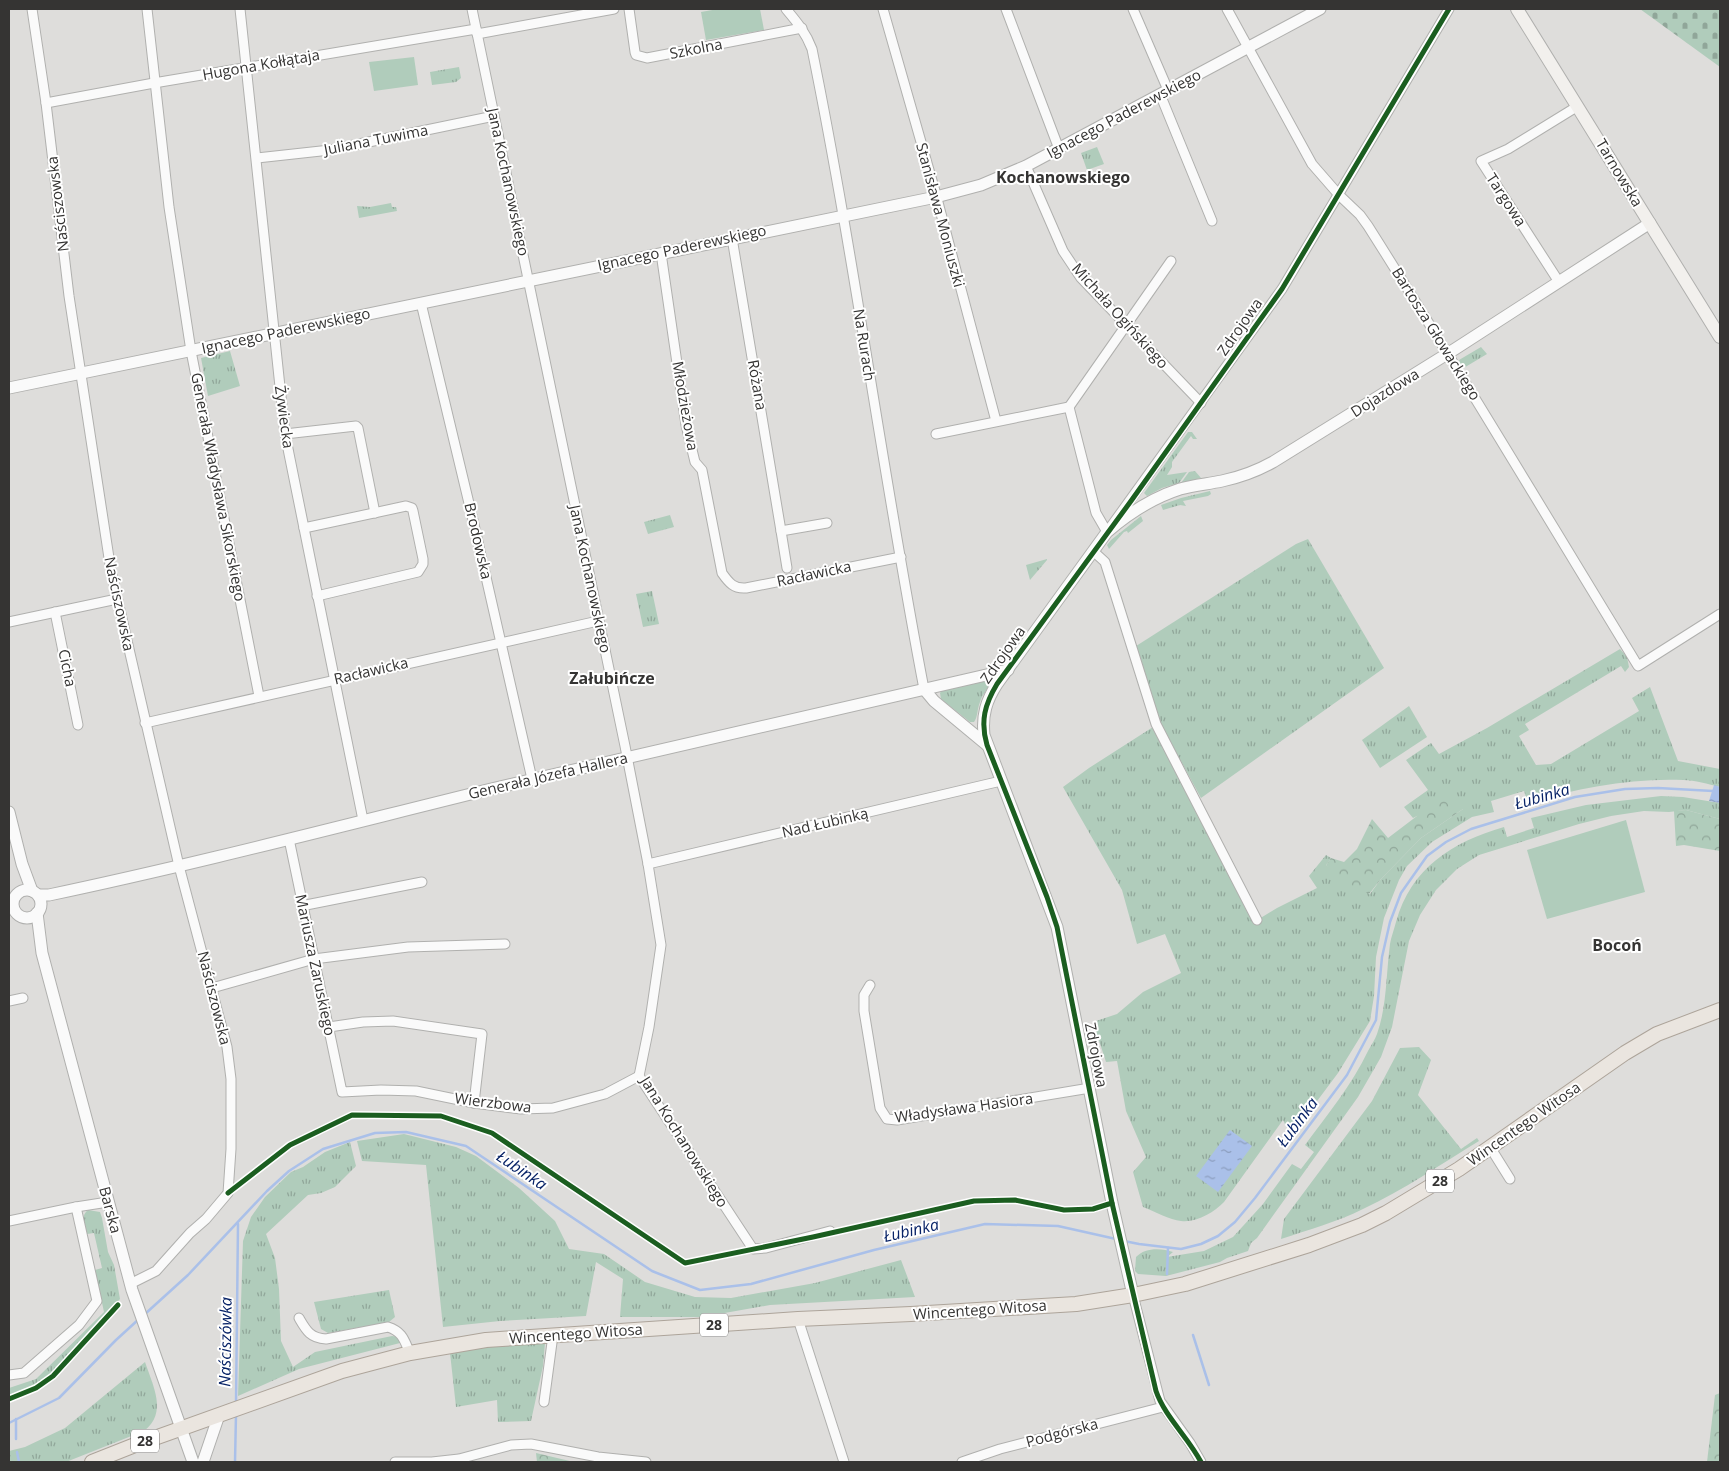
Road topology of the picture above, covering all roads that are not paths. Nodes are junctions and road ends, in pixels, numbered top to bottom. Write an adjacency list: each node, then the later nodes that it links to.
1 (32, 9): 21 (street, Naściszowska)
2 (147, 9): 19 (street, Generała Władysława Sikorskiego)
3 (240, 9): 18 (street, Żywiecka)
4 (472, 9): 16 (street, Jana Kochanowskiego)
5 (614, 9): 16 (street, Hugona Kołłątaja)
6 (629, 9): 15 (street, Szkolna)
7 (786, 9): 15 (street, Na Rurach)
8 (883, 9): 28 (street, Stanisława Moniuszki)
9 (1006, 9): 24 (street)
10 (1133, 9): 20 (street)
11 (1227, 9): 17 (street, Bartosza Głowackiego)
12 (1320, 9): 17 (street, Ignacego Paderewskiego)
13 (1518, 9): 22 (main road, Tarnowska)
14 (1448, 10): 27 (street, Zdrojowa)
15 (802, 28): 29 (street, Na Rurach)
16 (477, 32): 18 (street, Hugona Kołłątaja); 23 (street, Jana Kochanowskiego)
17 (1247, 48): 20 (street, Ignacego Paderewskiego); 27 (street, Bartosza Głowackiego)
18 (247, 68): 19 (street, Hugona Kołłątaja); 25 (street, Żywiecka)
19 (154, 83): 21 (street, Hugona Kołłątaja); 41 (street, Generała Władysława Sikorskiego)
20 (1164, 92): 24 (street, Ignacego Paderewskiego); 30 (street)
21 (46, 103): 43 (street, Naściszowska)
22 (1578, 106): 31 (main road, Tarnowska); 36 (street, Targowa)
23 (494, 116): 25 (street, Juliana Tuwima); 35 (street, Jana Kochanowskiego)
24 (1059, 149): 26 (street, Ignacego Paderewskiego)
25 (257, 158): 39 (street, Żywiecka)
26 (1026, 166): 28 (street, Ignacego Paderewskiego); 38 (street, Michała Ogińskiego)
27 (1339, 195): 42 (street, Bartosza Głowackiego); 45 (street, Zdrojowa)
28 (936, 197): 29 (street, Ignacego Paderewskiego); 47 (street, Stanisława Moniuszki)
29 (843, 215): 32 (street, Ignacego Paderewskiego); 56 (street, Na Rurach)
30 (1212, 220)
31 (1650, 223): 36 (street, Dojazdowa); 40 (main road, Tarnowska)
32 (732, 238): 33 (street, Ignacego Paderewskiego); 53 (street, Różana)
33 (661, 253): 35 (street, Ignacego Paderewskiego); 58 (street, Młodzieżowa)
34 (1171, 261): 38 (street)
35 (528, 280): 37 (street, Ignacego Paderewskiego); 63 (street, Jana Kochanowskiego)
36 (1559, 282): 42 (street, Dojazdowa)
37 (421, 303): 39 (street, Ignacego Paderewskiego); 65 (street, Brodowska)
38 (1126, 326): 45 (street, Michała Ogińskiego); 46 (street)
39 (273, 334): 41 (street, Ignacego Paderewskiego); 48 (street, Żywiecka)
40 (1720, 337)
41 (191, 351): 43 (street, Ignacego Paderewskiego); 69 (street, Generała Władysława Sikorskiego)
42 (1447, 354): 54 (street, Dojazdowa); 62 (street, Bartosza Głowackiego)
43 (80, 373): 44 (street, Ignacego Paderewskiego); 60 (street, Naściszowska)
44 (9, 388)
45 (1201, 403): 54 (street, Zdrojowa)
46 (1068, 407): 47 (street); 54 (street)
47 (996, 421): 49 (street)
48 (285, 434): 50 (street); 52 (street, Żywiecka)
49 (936, 434)
50 (375, 513): 52 (street); 59 (street)
51 (827, 523): 53 (street)
52 (304, 528): 59 (street, Żywiecka)
53 (780, 531): 57 (street, Różana)
54 (1107, 532): 55 (street, Zdrojowa)
55 (1093, 551): 66 (street, Zdrojowa); 87 (street)
56 (901, 557): 58 (street, Racławicka); 68 (street, Na Rurach)
57 (787, 568)
58 (729, 583)
59 (317, 596): 67 (street, Żywiecka)
60 (117, 599): 61 (street); 70 (street, Naściszowska)
61 (55, 612): 64 (street); 71 (street, Cicha)
62 (1720, 614)
63 (598, 621): 65 (street, Racławicka); 73 (street, Jana Kochanowskiego)
64 (9, 622)
65 (500, 642): 67 (street, Racławicka); 74 (street, Brodowska)
66 (1008, 670): 68 (street, Generała Józefa Hallera); 72 (street, Zdrojowa)
67 (334, 679): 69 (street, Racławicka); 77 (street, Żywiecka)
68 (924, 689): 72 (street); 73 (street, Generała Józefa Hallera)
69 (259, 696): 70 (street, Racławicka)
70 (145, 722): 81 (street, Naściszowska)
71 (78, 725)
72 (987, 744): 75 (street, Zdrojowa)
73 (627, 757): 74 (street, Generała Józefa Hallera); 80 (street, Jana Kochanowskiego)
74 (532, 780): 77 (street, Generała Józefa Hallera)
75 (1001, 781): 80 (street, Nad Łubinką); 98 (street, Zdrojowa)
76 (9, 812): 79 (street, Barska)
77 (362, 820): 78 (street, Generała Józefa Hallera)
78 (289, 839): 81 (street, Generała Józefa Hallera); 85 (street, Mariusza Zaruskiego)
79 (22, 864): 83 (street, Barska); 84 (street, Barska)
80 (648, 864): 97 (street, Jana Kochanowskiego)
81 (179, 866): 84 (street, Generała Józefa Hallera); 92 (street, Naściszowska)
82 (422, 882): 85 (street)
83 (20, 892): 84 (street); 86 (street)
84 (37, 901): 86 (street); 89 (street, Barska)
85 (301, 906): 90 (street, Mariusza Zaruskiego)
86 (14, 910): 89 (street, Barska)
87 (1257, 920)
88 (505, 944): 90 (street)
89 (42, 953): 103 (street, Barska)
90 (314, 959): 92 (street); 96 (street, Mariusza Zaruskiego)
91 (870, 985): 98 (street, Władysława Hasiora)
92 (212, 988): 107 (street, Naściszowska)
93 (24, 998): 94 (street)
94 (9, 1001)
95 (1720, 1010): 101 (main road, Wincentego Witosa / 28)
96 (329, 1027): 99 (street, Mariusza Zaruskiego); 100 (street)
97 (639, 1076): 100 (street, Wierzbowa); 106 (street, Jana Kochanowskiego)
98 (1090, 1088): 108 (street, Zdrojowa)
99 (342, 1092): 100 (street, Wierzbowa)
100 (474, 1103)
101 (1490, 1147): 102 (street); 108 (main road, Wincentego Witosa / 28)
102 (1510, 1178)
103 (108, 1202): 104 (street); 107 (street, Barska)
104 (76, 1207): 105 (street); 113 (street)
105 (9, 1221)
106 (830, 1232)
107 (131, 1287): 117 (street, Barska)
108 (1133, 1295): 110 (main road, Wincentego Witosa / 28); 115 (street, Zdrojowa)
109 (298, 1318): 112 (street)
110 (798, 1319): 111 (main road, Wincentego Witosa / 28); 123 (street)
111 (553, 1335): 112 (main road, Wincentego Witosa / 28); 114 (street)
112 (410, 1353): 116 (main road, Wincentego Witosa / 28)
113 (9, 1375)
114 (544, 1402)
115 (1163, 1406): 124 (street, Podgórska); 125 (street, Zdrojowa)
116 (223, 1413): 117 (main road, Wincentego Witosa / 28); 120 (street)
117 (181, 1428): 118 (main road, 28); 119 (street, Barska)
118 (92, 1462)
119 (193, 1462)
120 (203, 1462)
121 (395, 1462): 122 (street)
122 (646, 1462)
123 (844, 1462)
124 (962, 1462)
125 (1201, 1462)

